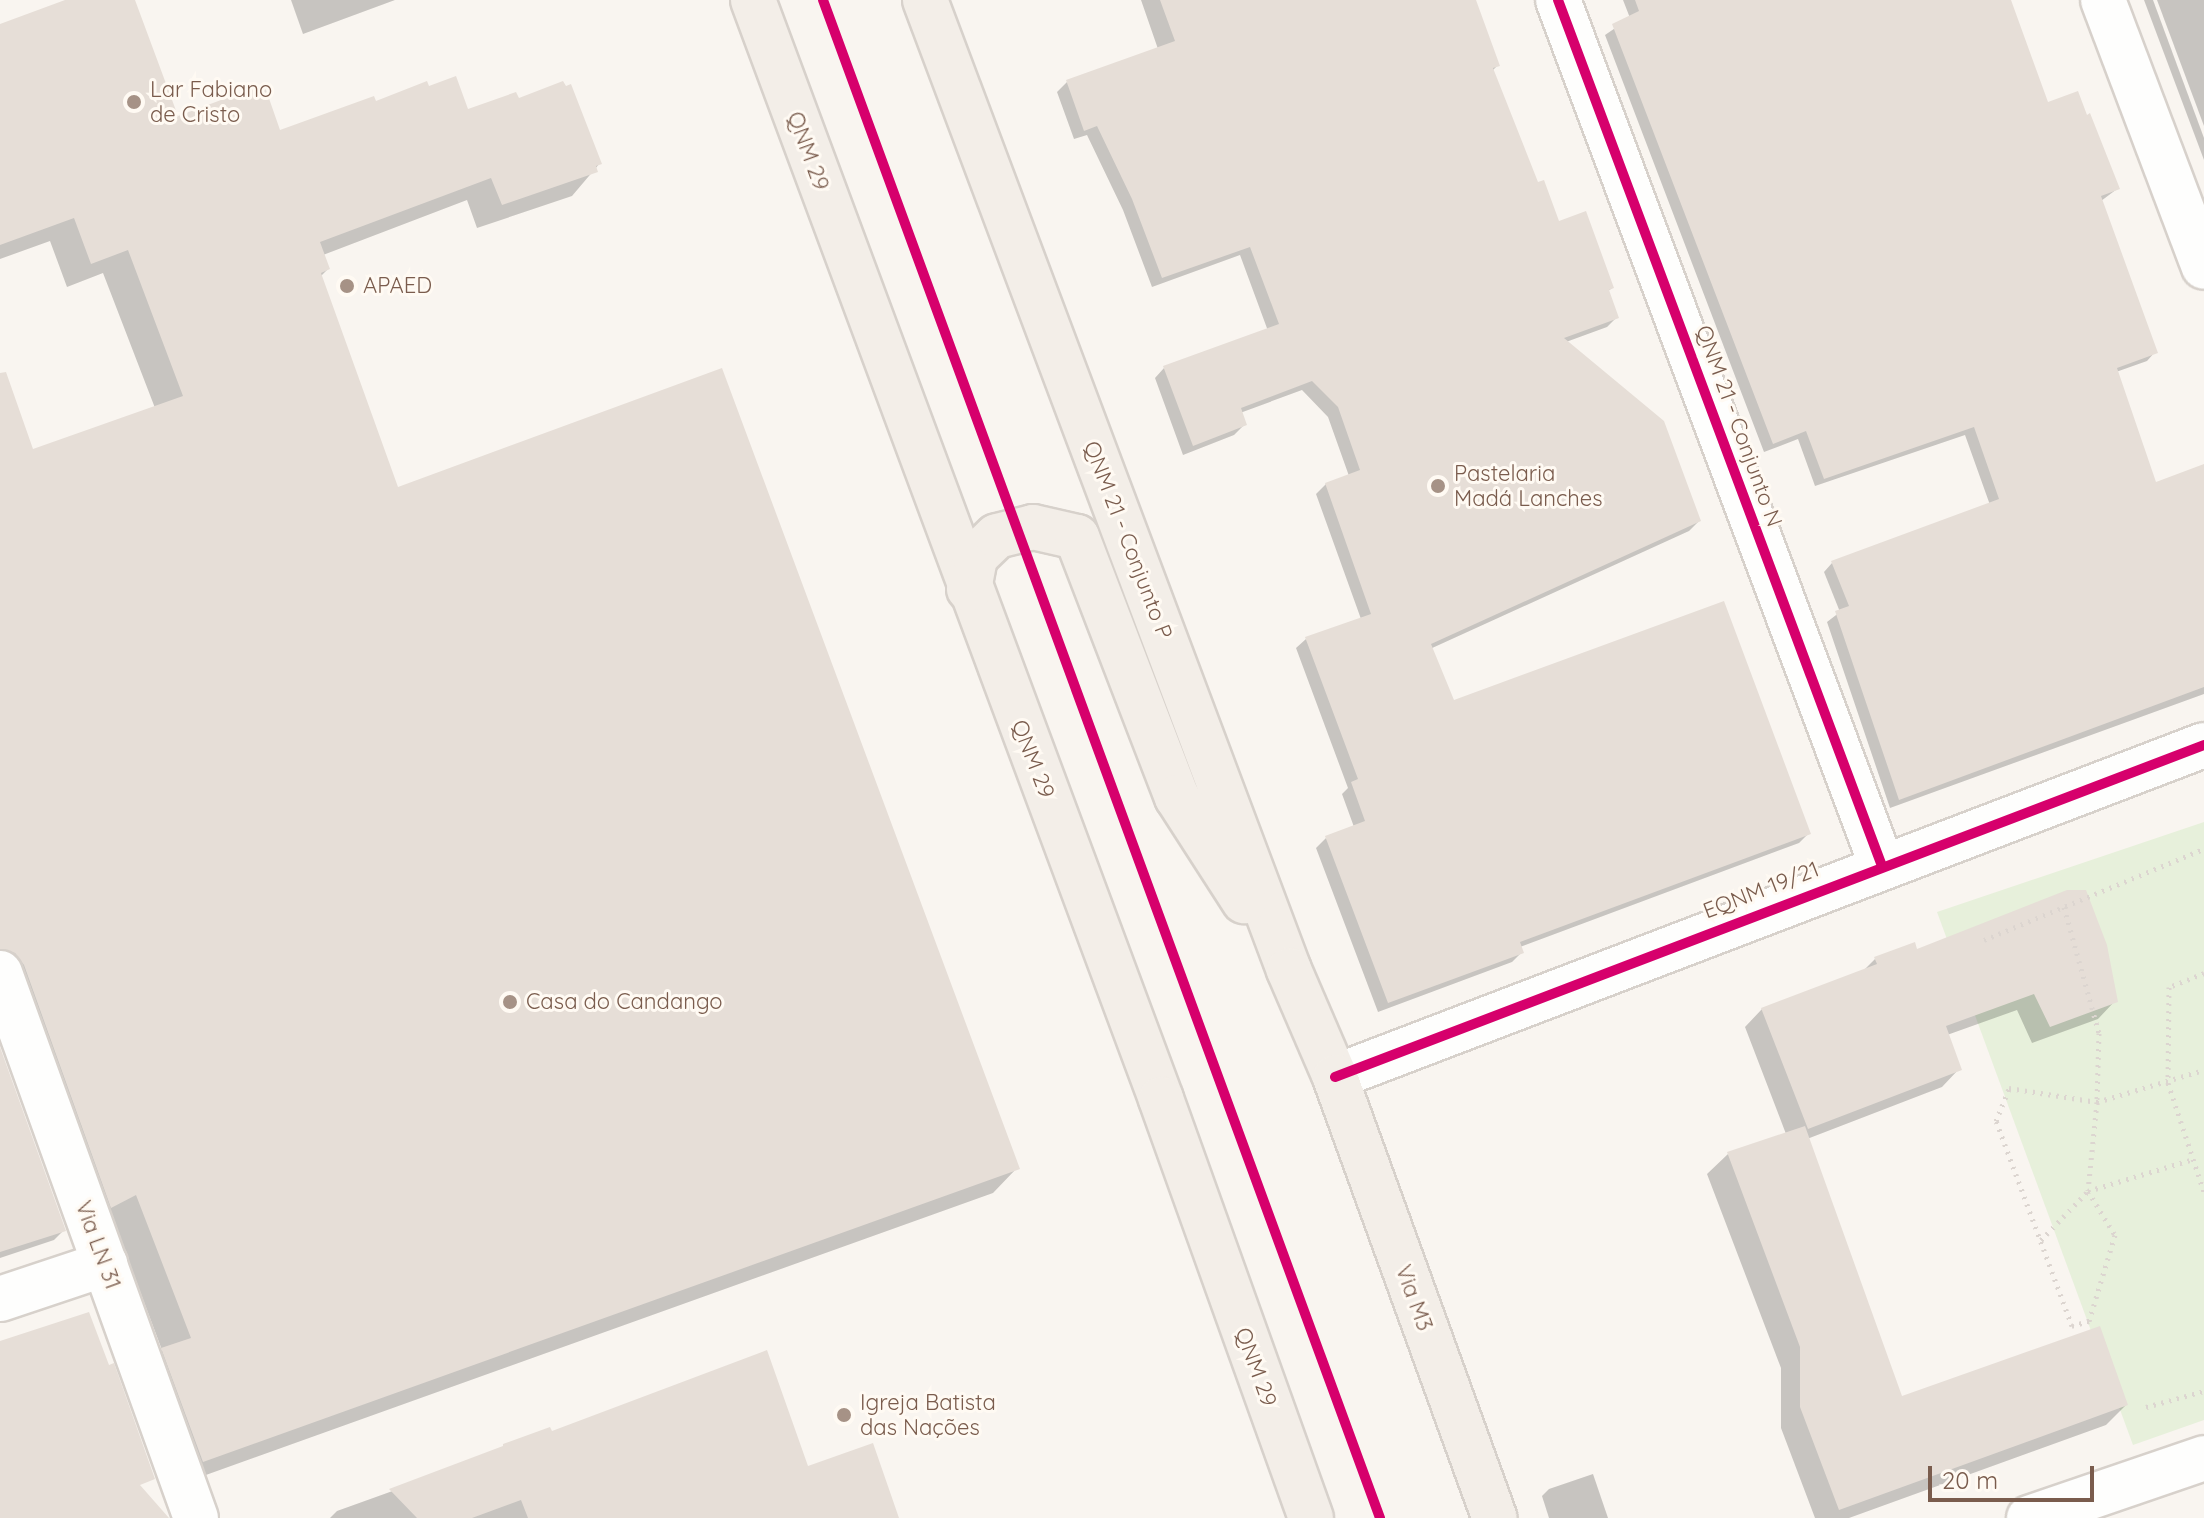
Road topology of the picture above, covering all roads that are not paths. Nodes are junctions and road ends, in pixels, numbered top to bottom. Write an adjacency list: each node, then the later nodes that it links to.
1 (753, 0): 6 (main road, QNM 29)
2 (925, 0): 9 (main road, QNM 21 - Conjunto P)
3 (1558, 0): 8 (street, QNM 21 - Conjunto N)
4 (2103, 0): 5 (street)
5 (2204, 267)
6 (969, 589): 9 (main road); 17 (main road, QNM 29)
7 (2204, 745): 8 (street, EQNM 19/21)
8 (1882, 866): 11 (street, EQNM 19/21)
9 (1289, 970): 11 (main road, QNM 21 - Conjunto P)
10 (0, 973): 12 (street, Via LN 31)
11 (1335, 1077): 18 (main road, Via M3)
12 (105, 1264): 13 (street); 16 (street, Via LN 31)
13 (0, 1299)
14 (2204, 1458): 15 (street)
15 (2120, 1503): 19 (street)
16 (196, 1518)
17 (1311, 1518)
18 (1495, 1518)
19 (2029, 1518)

